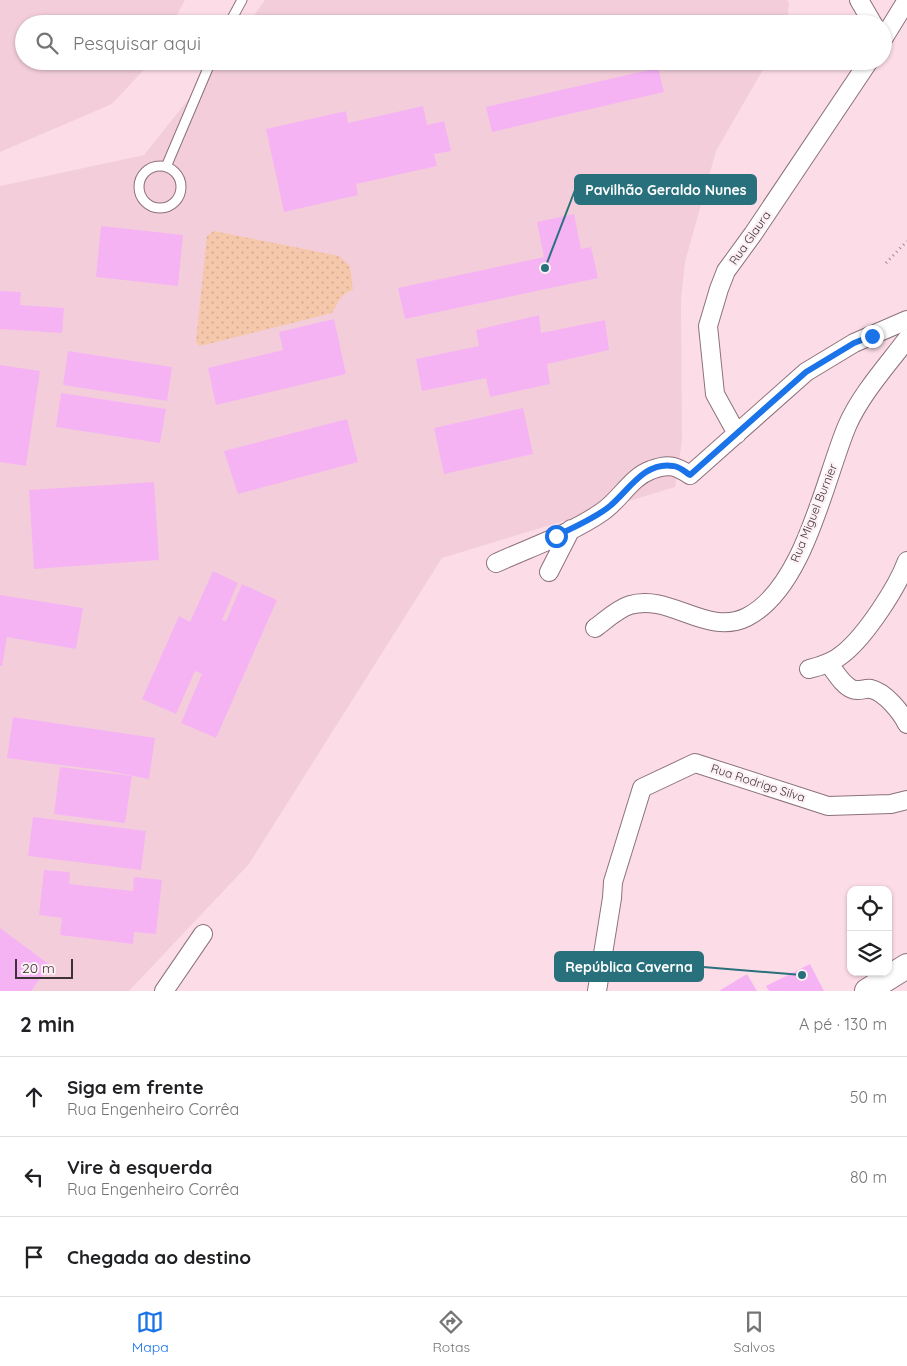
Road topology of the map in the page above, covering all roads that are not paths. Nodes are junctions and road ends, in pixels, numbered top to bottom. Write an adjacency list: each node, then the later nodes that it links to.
1 (242, 0): 4 (lane)
2 (859, 0): 5 (street)
3 (907, 0): 6 (street)
4 (234, 15)
5 (868, 15)
6 (892, 24)
7 (207, 70): 9 (lane)
8 (862, 70): 12 (street, Rua Glaura)
9 (166, 167): 9 (lane)
10 (907, 320): 12 (street)
11 (907, 339): 17 (street, Rua Miguel Burnier)
12 (737, 434): 13 (street)
13 (571, 529): 15 (street); 16 (street)
14 (907, 561): 18 (street)
15 (496, 563)
16 (549, 572)
17 (595, 628)
18 (828, 663): 19 (street); 20 (street)
19 (809, 669)
20 (907, 724)
21 (907, 800): 25 (street, Rua Rodrigo Silva)
22 (203, 934): 24 (street)
23 (907, 966): 26 (street)
24 (164, 991)
25 (597, 991)
26 (867, 991)

